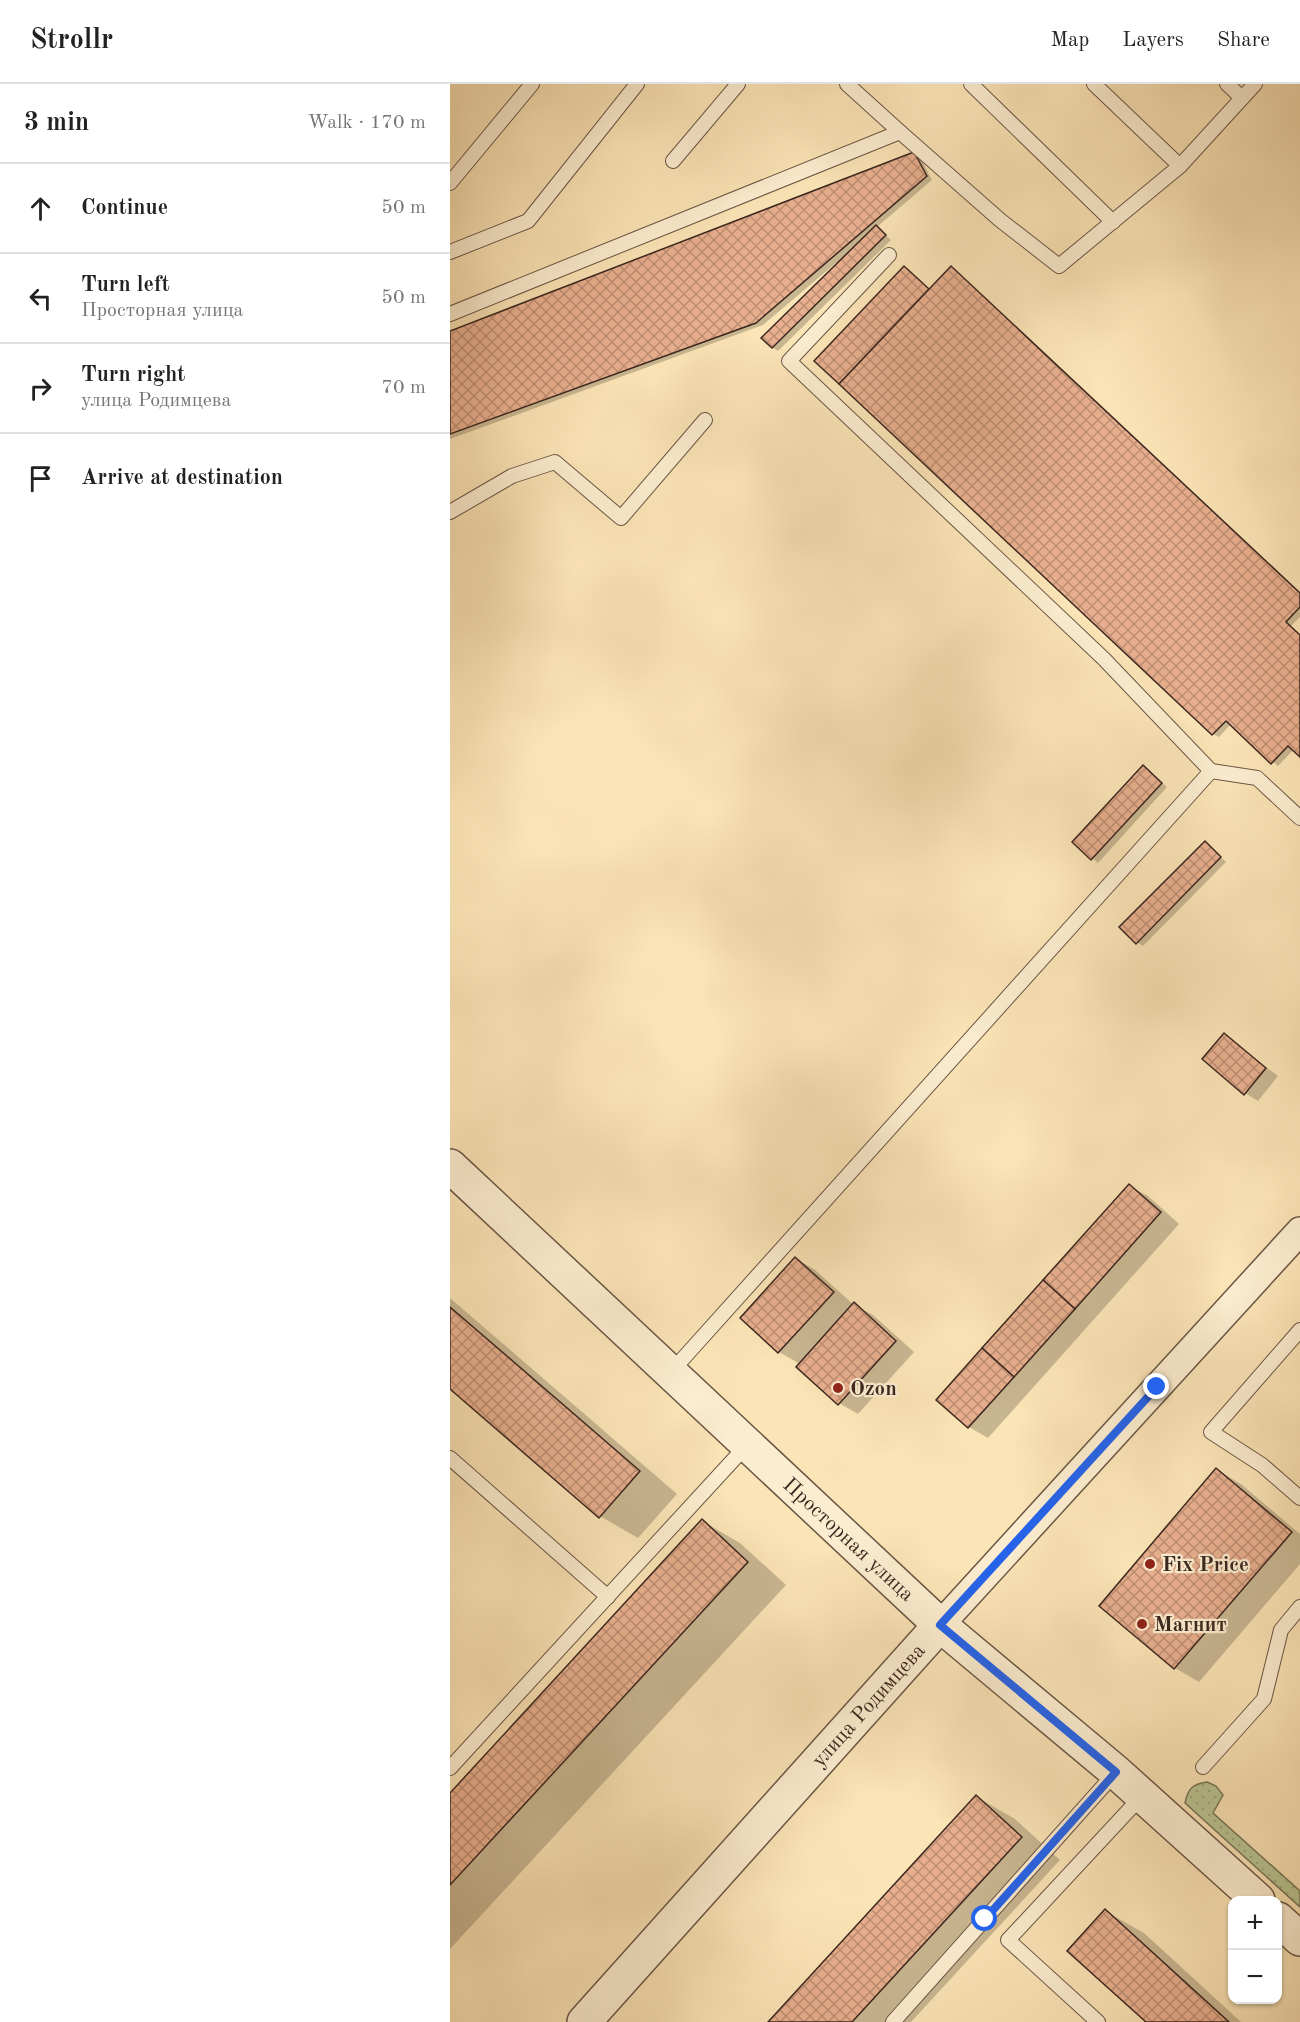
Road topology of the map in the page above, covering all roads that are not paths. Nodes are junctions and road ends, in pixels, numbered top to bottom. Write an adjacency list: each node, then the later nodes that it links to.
1 (532, 84): 13 (lane)
2 (637, 84): 15 (lane)
3 (738, 84): 11 (lane)
4 (847, 84): 10 (lane)
5 (971, 84): 14 (lane)
6 (1094, 84): 12 (lane)
7 (1227, 84): 9 (lane)
8 (1255, 84): 9 (lane)
9 (1242, 98): 12 (lane)
10 (900, 132): 14 (lane); 17 (lane)
11 (673, 161)
12 (1180, 166): 14 (lane)
13 (450, 183)
14 (1113, 222)
15 (450, 252)
16 (889, 255): 20 (lane)
17 (450, 314)
18 (705, 420): 19 (lane)
19 (450, 512)
20 (1211, 771): 21 (lane); 25 (lane)
21 (1300, 818)
22 (450, 1166): 25 (street, Просторная улица)
23 (1300, 1231): 31 (street, улица Родимцева)
24 (1300, 1330): 28 (lane)
25 (670, 1372): 26 (street, Просторная улица)
26 (747, 1444): 29 (lane); 31 (street, Просторная улица)
27 (450, 1458): 29 (lane)
28 (1300, 1498)
29 (608, 1597): 33 (lane)
30 (1300, 1606): 32 (lane)
31 (940, 1625): 34 (street, Просторная улица); 39 (street, улица Родимцева)
32 (1203, 1767)
33 (450, 1768)
34 (1116, 1772): 35 (street, Просторная улица); 40 (lane)
35 (1142, 1796): 36 (street, Просторная улица); 41 (lane)
36 (1254, 1896)
37 (1282, 1922): 38 (street)
38 (1300, 1939)
39 (584, 2022)
40 (893, 2022)
41 (1098, 2022)

